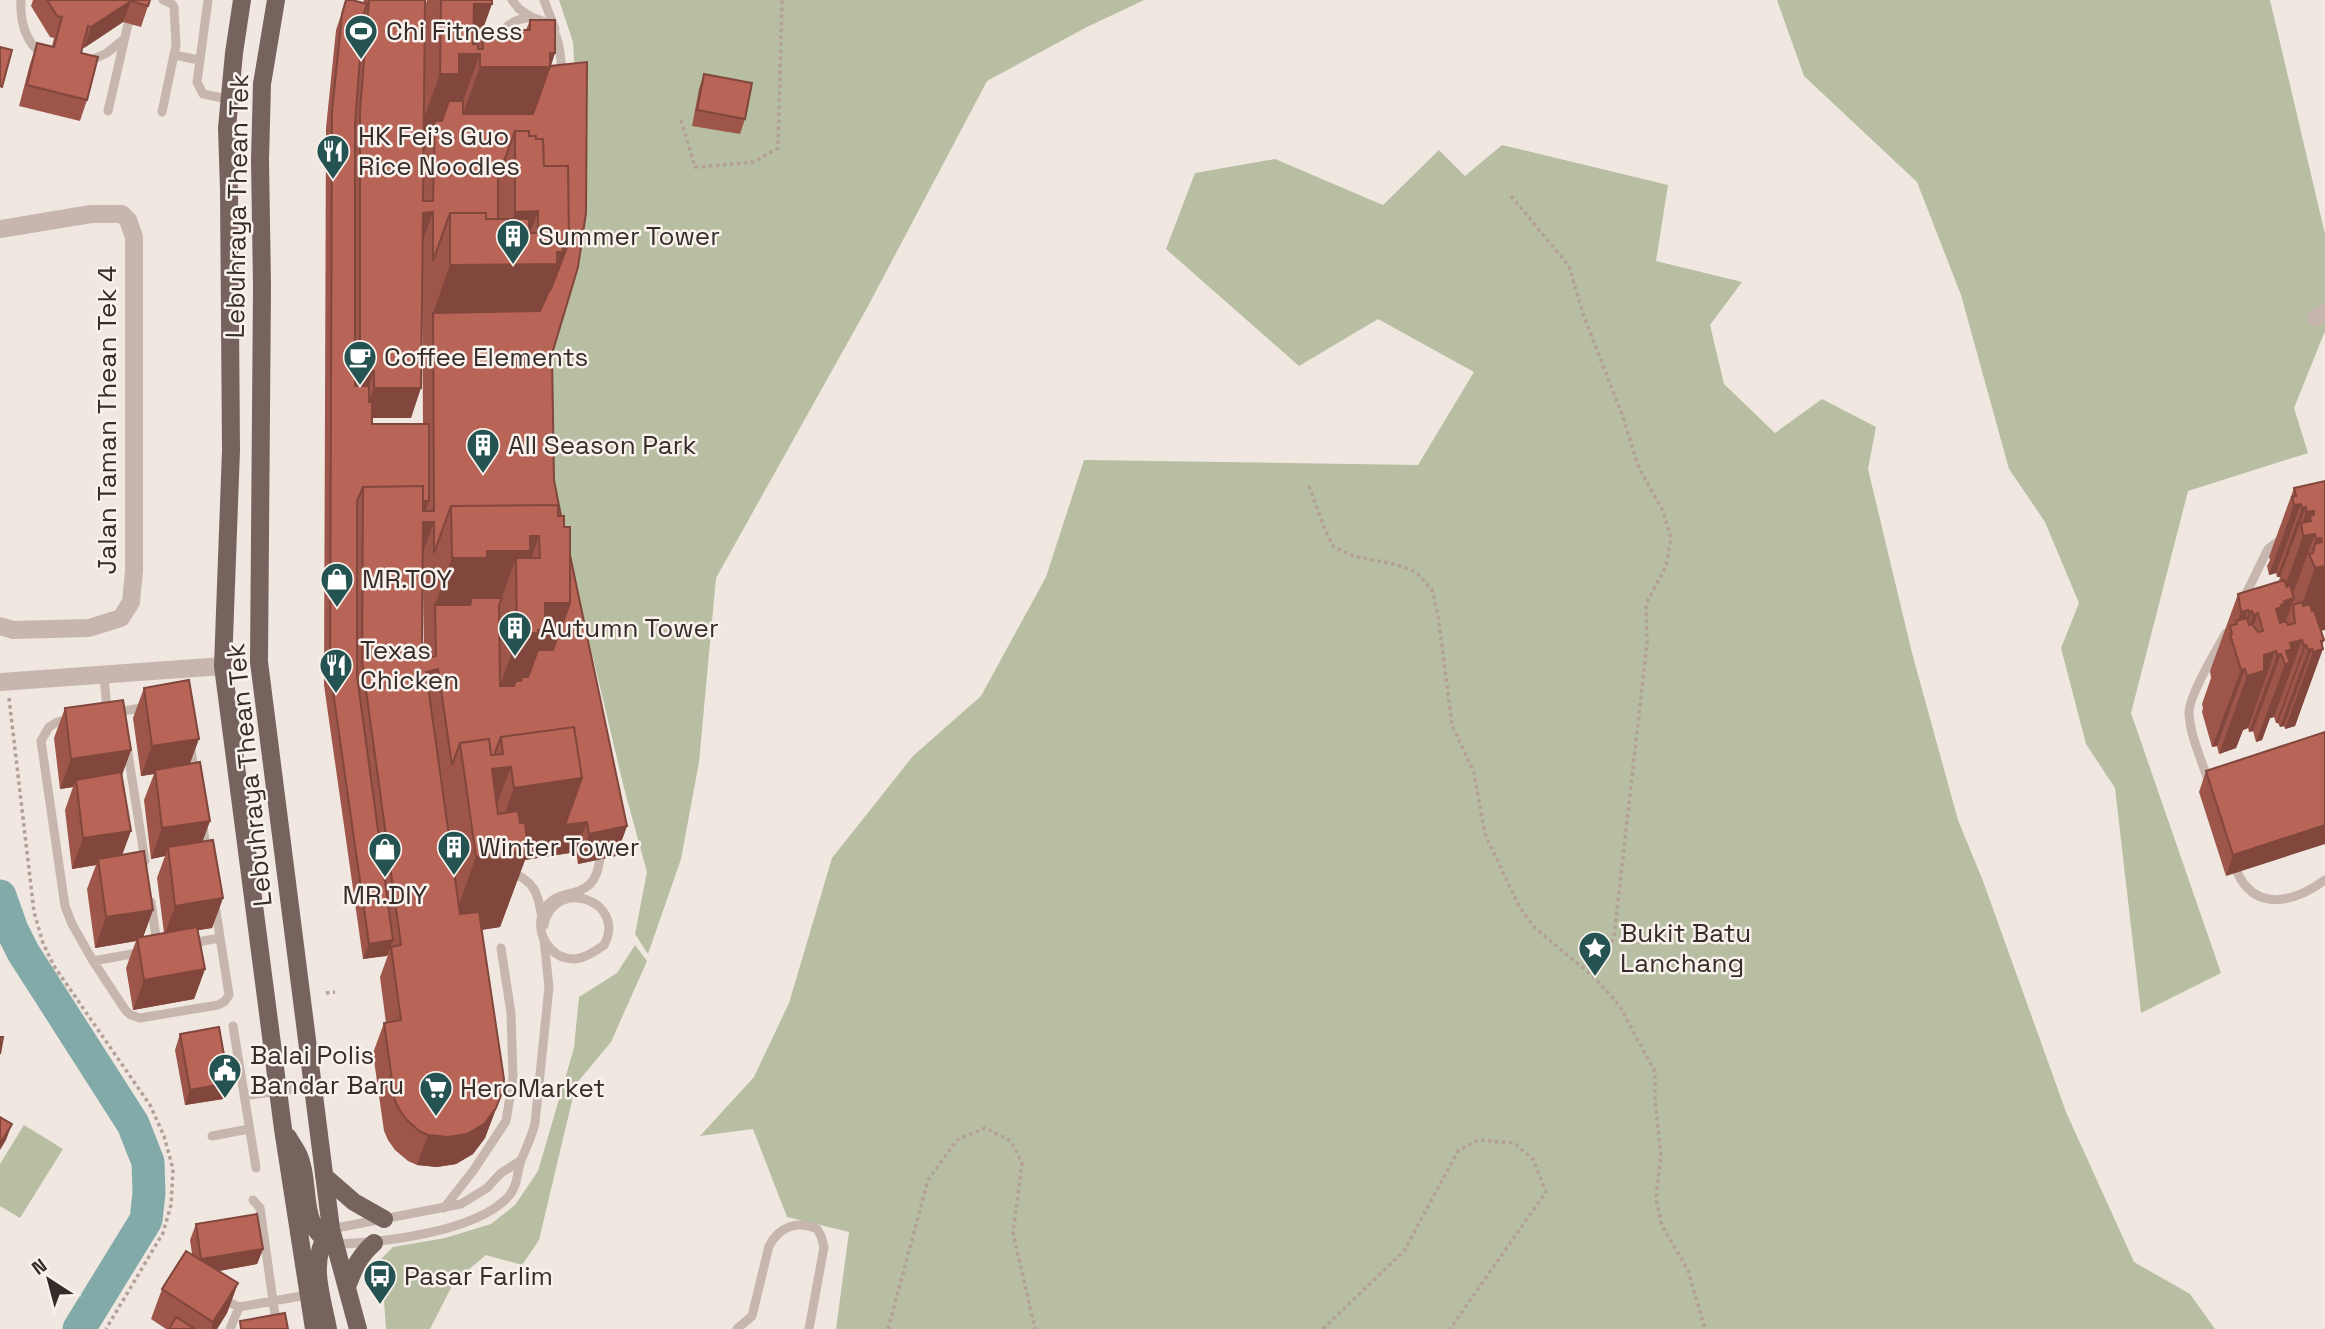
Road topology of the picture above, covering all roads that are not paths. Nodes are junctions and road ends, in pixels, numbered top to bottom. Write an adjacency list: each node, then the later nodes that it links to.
1 (21, 0): 13 (lane)
2 (163, 0): 12 (lane)
3 (208, 0): 14 (lane)
4 (242, 0): 18 (main road, Lebuhraya Thean Tek)
5 (276, 0): 48 (main road, Lebuhraya Thean Tek)
6 (512, 0): 9 (lane)
7 (544, 0): 9 (lane)
8 (128, 24): 10 (lane)
9 (555, 29): 16 (lane)
10 (124, 39): 15 (lane); 19 (lane)
11 (497, 49): 17 (lane, bridge)
12 (174, 55): 14 (lane); 20 (lane)
13 (49, 57)
14 (199, 60): 18 (lane)
15 (76, 63)
16 (551, 71)
17 (563, 79)
18 (229, 99): 26 (main road, Lebuhraya Thean Tek)
19 (108, 111)
20 (162, 112)
21 (0, 229): 25 (street, Jalan Taman Thean Tek 4)
22 (2296, 534): 23 (lane)
23 (2238, 609)
24 (2232, 621): 33 (lane)
25 (0, 626)
26 (223, 666): 27 (street); 49 (main road, Lebuhraya Thean Tek)
27 (104, 675): 28 (street); 30 (lane)
28 (4, 682)
29 (121, 710): 30 (lane); 31 (lane); 41 (lane)
30 (107, 713): 46 (lane)
31 (123, 724)
32 (125, 737): 35 (lane)
33 (2210, 788)
34 (599, 847): 40 (lane, bridge)
35 (146, 870)
36 (496, 871): 40 (lane)
37 (2237, 872): 38 (lane)
38 (2325, 880)
39 (150, 896): 45 (lane)
40 (544, 930): 54 (lane)
41 (220, 938): 42 (lane); 46 (lane)
42 (183, 944)
43 (171, 947): 45 (lane)
44 (501, 948): 58 (lane)
45 (158, 949): 46 (lane)
46 (93, 961)
47 (233, 1026): 50 (lane)
48 (314, 1086): 49 (lane); 56 (main road, Lebuhraya Thean Tek)
49 (280, 1092): 50 (lane); 52 (main road, Lebuhraya Thean Tek)
50 (244, 1096): 51 (lane)
51 (249, 1129): 53 (lane); 55 (lane)
52 (283, 1129): 60 (main road); 64 (main road, Lebuhraya Thean Tek)
53 (212, 1136)
54 (520, 1161): 58 (lane); 61 (lane)
55 (256, 1168)
56 (324, 1176): 59 (main road); 60 (main road, Lebuhraya Thean Tek)
57 (253, 1200): 65 (lane)
58 (444, 1208): 59 (lane)
59 (384, 1219): 60 (lane)
60 (330, 1237): 61 (lane); 62 (main road, Lebuhraya Thean Tek); 70 (main road)
61 (374, 1243): 62 (main road)
62 (347, 1287): 71 (main road, Lebuhraya Thean Tek)
63 (208, 1290): 66 (lane)
64 (307, 1295): 65 (lane); 69 (main road, Lebuhraya Thean Tek)
65 (274, 1300): 66 (lane); 68 (lane)
66 (239, 1307): 67 (lane)
67 (230, 1329)
68 (277, 1329)
69 (314, 1329)
70 (328, 1329)
71 (358, 1329)
72 (737, 1329): 73 (lane)
73 (809, 1329)

